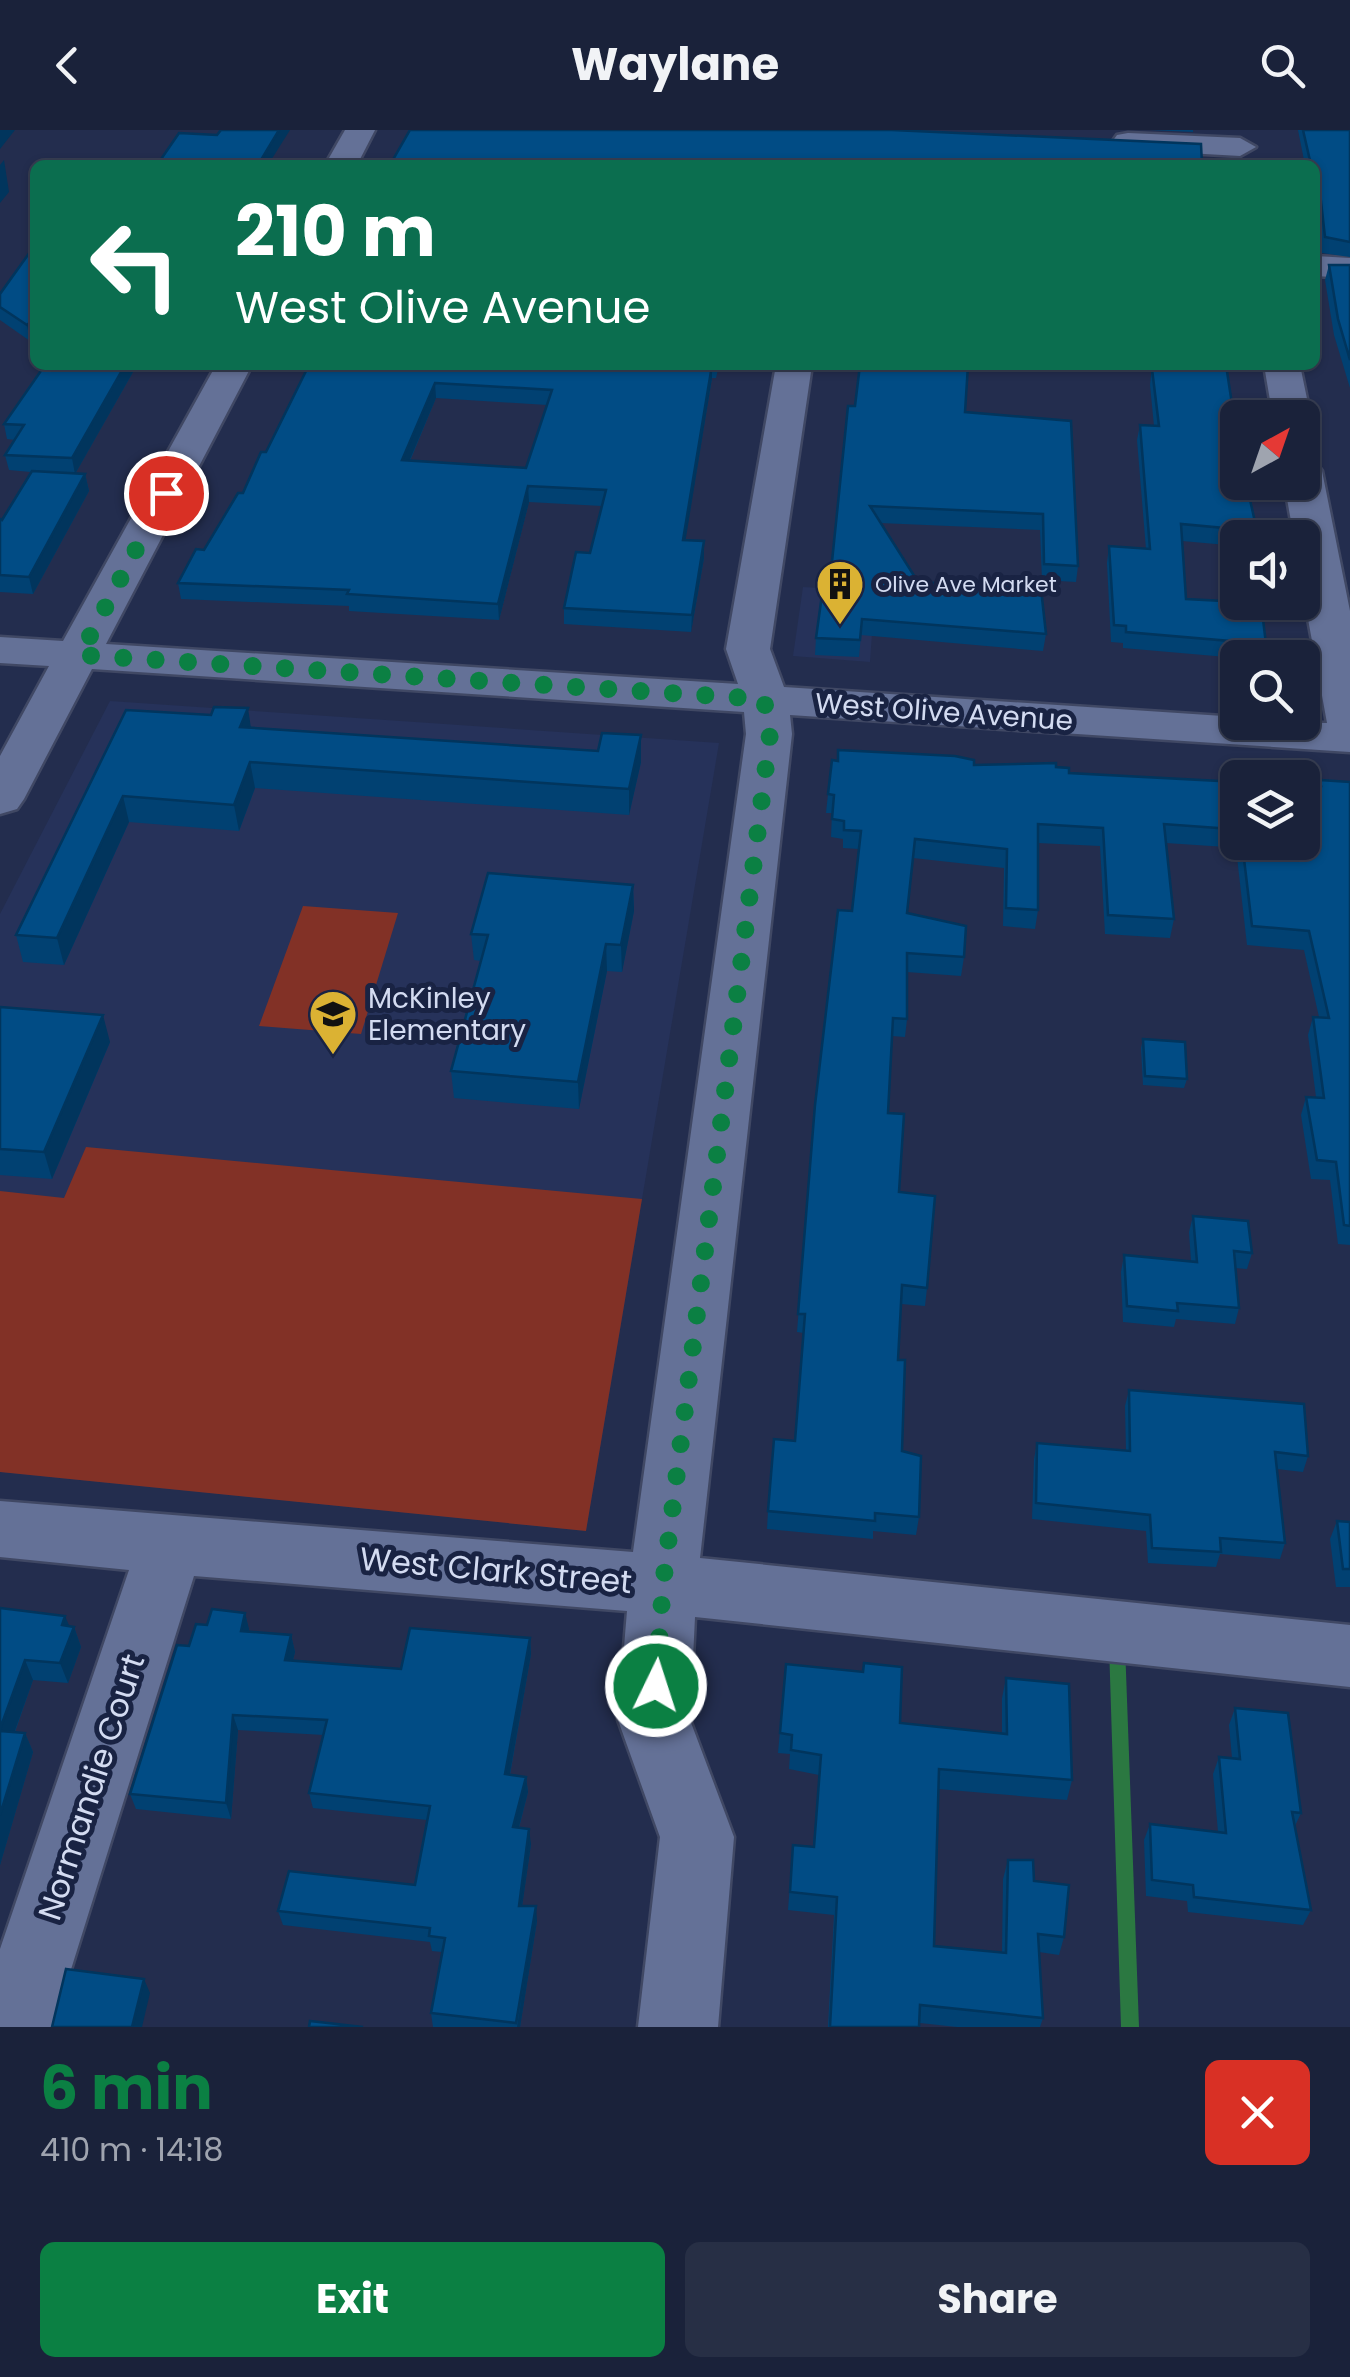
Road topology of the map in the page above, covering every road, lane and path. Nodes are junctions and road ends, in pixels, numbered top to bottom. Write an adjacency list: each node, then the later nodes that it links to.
1 (360, 130): 4 (street)
2 (1102, 141): 3 (street)
3 (1240, 147)
4 (344, 160)
5 (1320, 266): 6 (street)
6 (1350, 268)
7 (231, 370): 13 (street)
8 (793, 370): 14 (street)
9 (1283, 370): 10 (street)
10 (1289, 400)
11 (1307, 500): 15 (street)
12 (0, 650): 13 (street, West Olive Avenue)
13 (80, 655): 14 (street, West Olive Avenue); 17 (street)
14 (764, 699): 16 (street, West Olive Avenue); 20 (street)
15 (1350, 725)
16 (1350, 738)
17 (0, 799)
18 (0, 1529): 19 (street, West Clark Street)
19 (170, 1547): 20 (street, West Clark Street); 22 (street, Normandie Court)
20 (663, 1584): 21 (street, West Clark Street); 23 (street)
21 (1350, 1656)
22 (13, 2027)
23 (678, 2027)

